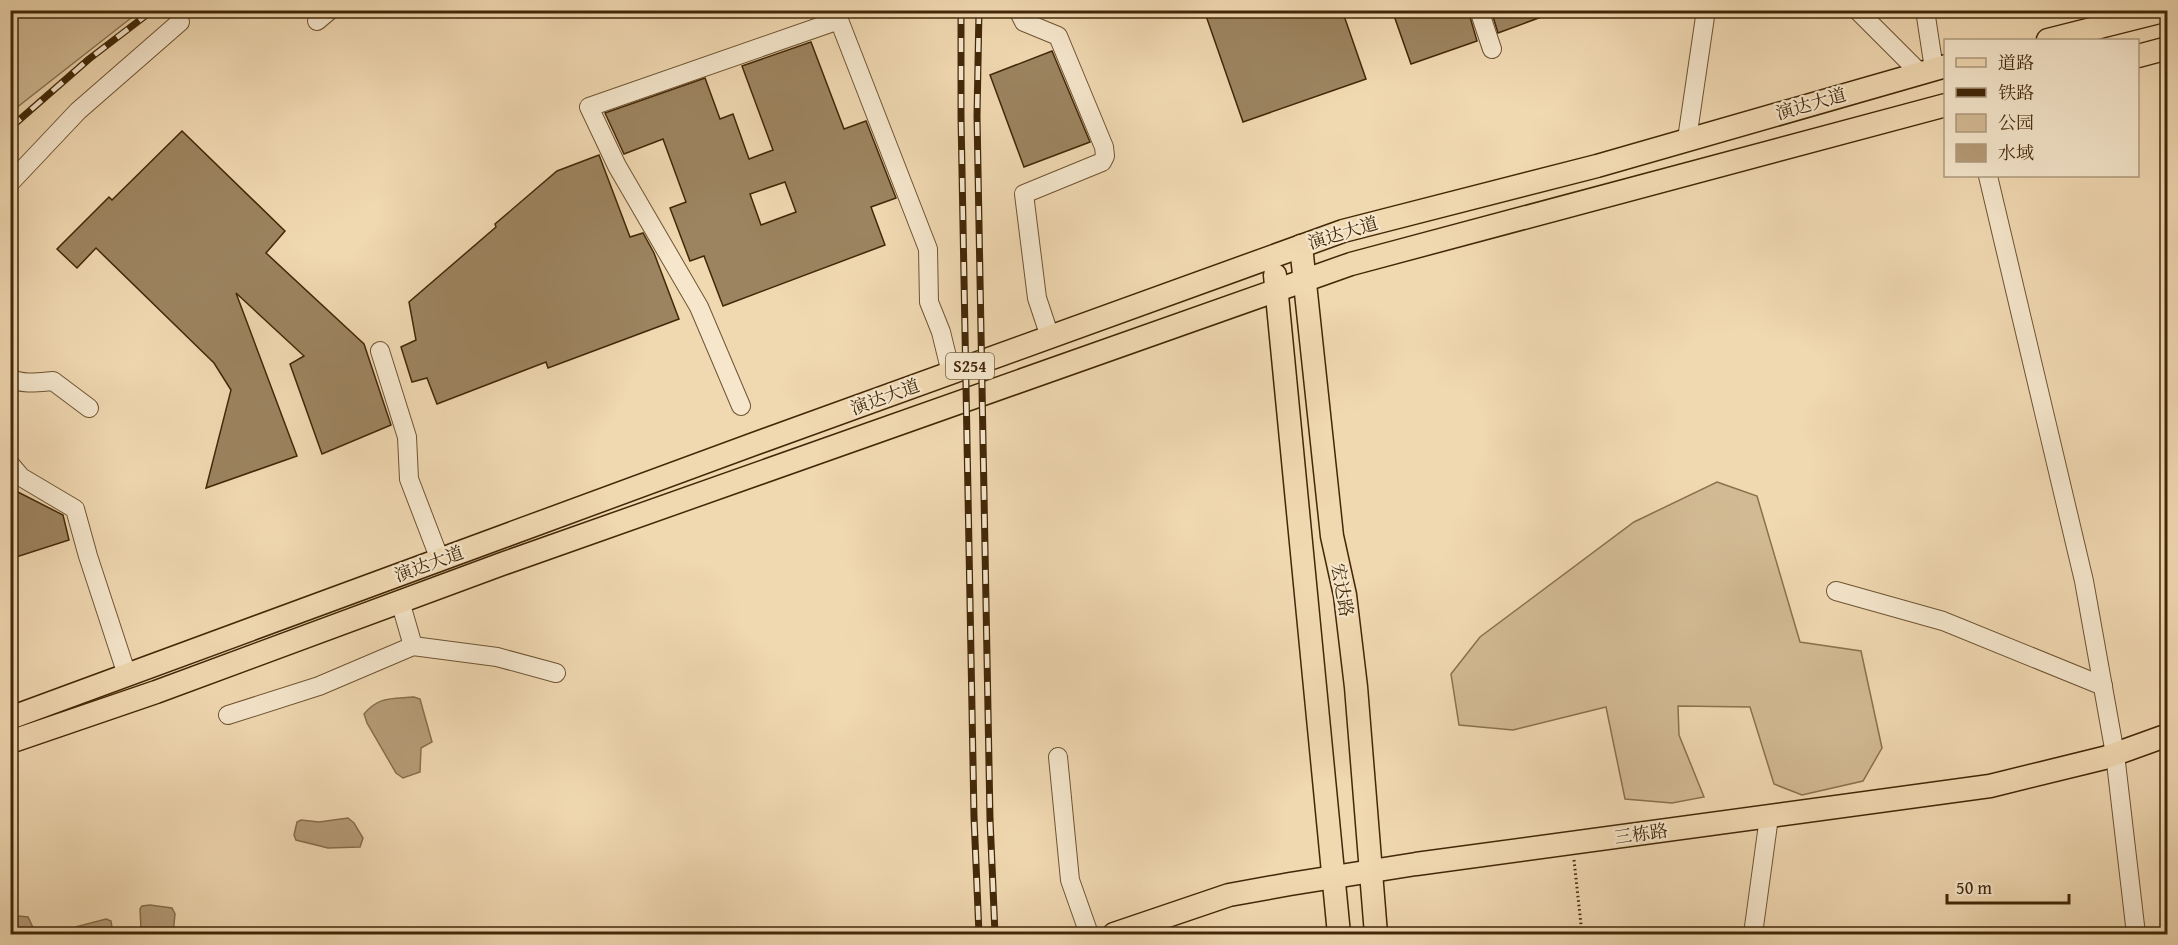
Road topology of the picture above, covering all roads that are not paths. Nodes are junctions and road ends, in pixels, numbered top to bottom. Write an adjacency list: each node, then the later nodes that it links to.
1 (1018, 10): 22 (street)
2 (1479, 10): 11 (street)
3 (1706, 10): 15 (street)
4 (1857, 10): 13 (street)
5 (1925, 10): 13 (street)
6 (2167, 10): 9 (main road)
7 (823, 18): 24 (street); 26 (street)
8 (180, 22): 17 (street)
9 (2052, 39)
10 (2168, 48): 12 (main road)
11 (1492, 50)
12 (2139, 56)
13 (1933, 70): 15 (main road, 演达大道 / S254)
14 (1944, 106): 20 (main road, 演达大道 / S254)
15 (1687, 140): 18 (main road, 演达大道 / S254)
16 (1988, 177): 35 (street)
17 (10, 183)
18 (1301, 246): 19 (main road, 演达大道 / S254); 20 (main road, 宏达路)
19 (1273, 256): 21 (main road, 宏达路); 22 (main road, 演达大道 / S254)
20 (1305, 280): 21 (main road, 演达大道 / S254); 43 (main road, 宏达路)
21 (1277, 290): 31 (main road, 演达大道 / S254); 44 (main road, 宏达路)
22 (1050, 337): 24 (main road, 演达大道 / S254)
23 (380, 351): 29 (street)
24 (951, 373): 29 (main road, 演达大道 / S254)
25 (10, 378): 27 (street)
26 (741, 406)
27 (89, 408)
28 (10, 464): 34 (street)
29 (440, 560): 34 (main road, 演达大道 / S254)
30 (1836, 591): 35 (street)
31 (400, 601): 32 (street); 39 (main road, 演达大道 / S254)
32 (413, 646): 33 (street); 36 (street)
33 (556, 673)
34 (127, 675): 37 (main road, 演达大道 / S254)
35 (2103, 686): 40 (street)
36 (228, 715)
37 (10, 718)
38 (2168, 735): 40 (main road, 三栋路)
39 (10, 742)
40 (2115, 754): 42 (main road, 三栋路); 50 (street)
41 (1058, 757): 45 (street)
42 (1769, 817): 43 (main road, 三栋路); 49 (street)
43 (1371, 871): 44 (main road, 三栋路); 48 (main road, 宏达路)
44 (1334, 877): 46 (main road, 三栋路); 47 (main road, 宏达路)
45 (1089, 934)
46 (1114, 934)
47 (1340, 934)
48 (1376, 934)
49 (1753, 934)
50 (2136, 934)

